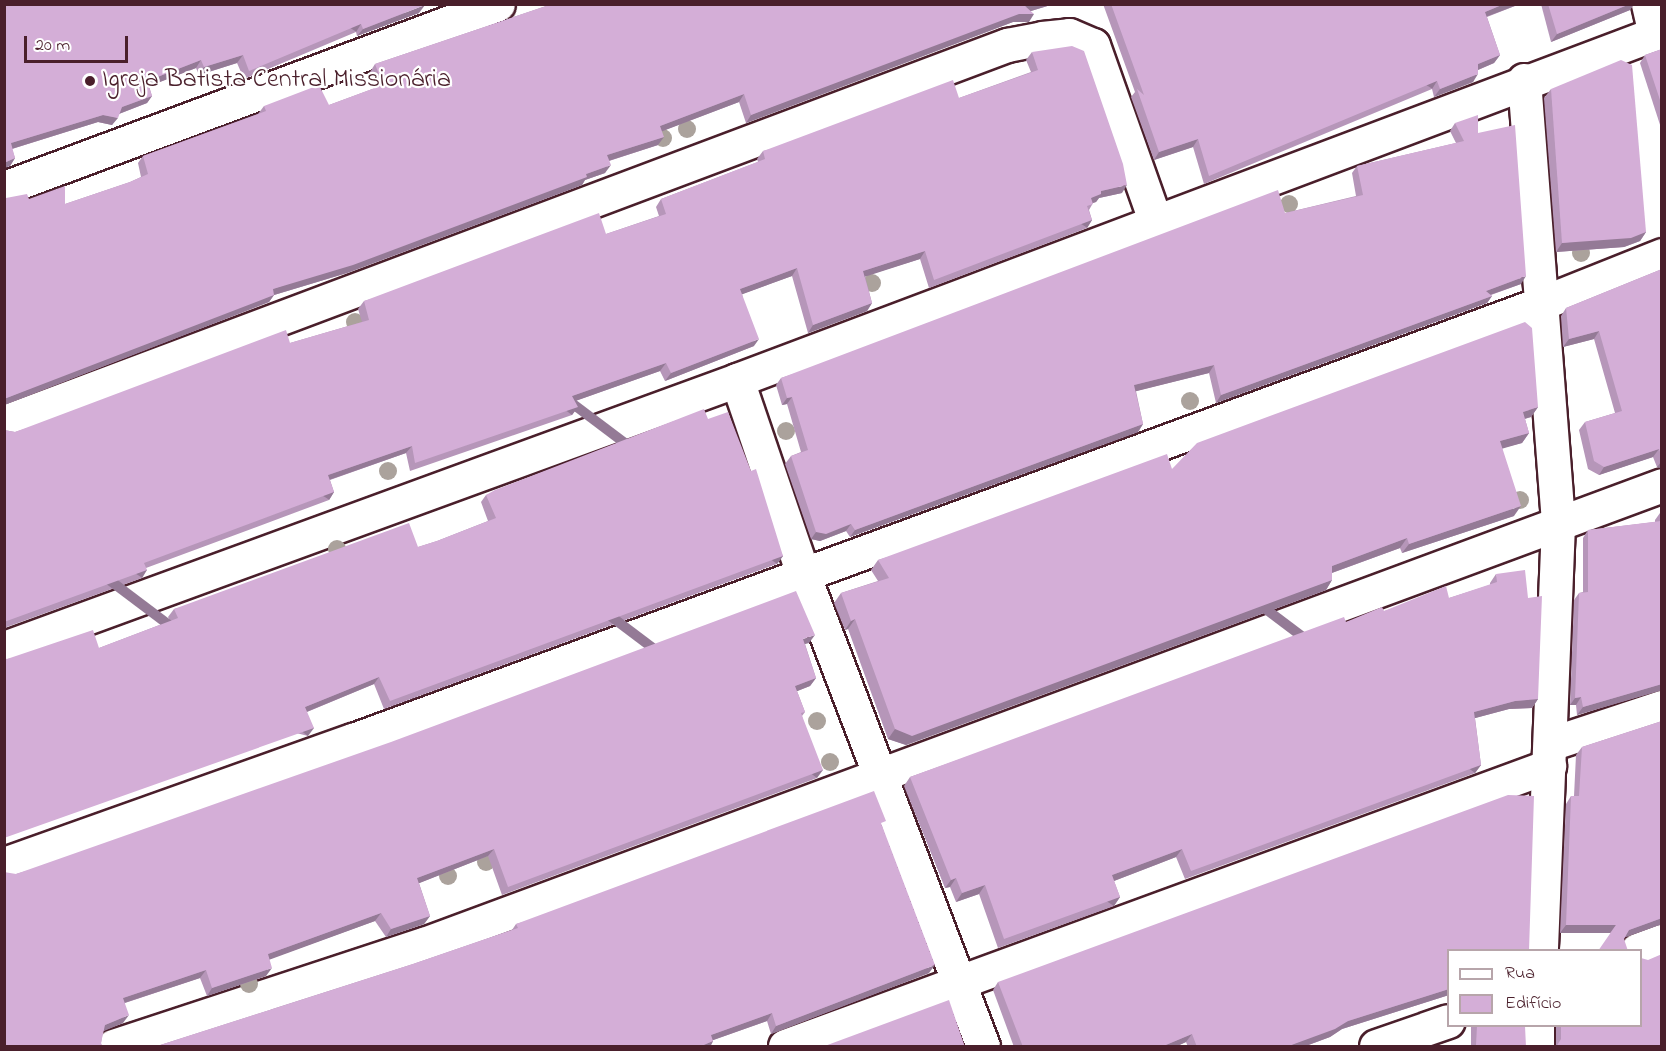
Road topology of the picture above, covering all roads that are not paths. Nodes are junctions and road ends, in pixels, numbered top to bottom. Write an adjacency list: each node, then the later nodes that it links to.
1 (498, 4): 4 (street)
2 (1655, 23): 3 (street)
3 (1524, 80): 5 (street); 7 (street)
4 (4, 188)
5 (1156, 223): 8 (street); 9 (street)
6 (1662, 255): 7 (street)
7 (1542, 303): 11 (street); 12 (street)
8 (737, 380): 12 (street); 13 (street)
9 (4, 422)
10 (1662, 485): 11 (street)
11 (1558, 524): 15 (street); 16 (street)
12 (803, 574): 16 (street); 17 (street)
13 (4, 648)
14 (1662, 707): 15 (street)
15 (1550, 755): 19 (street); 21 (street)
16 (879, 778): 21 (street); 24 (street)
17 (4, 864)
18 (1662, 941): 20 (street)
19 (1540, 949)
20 (1642, 949)
21 (959, 982): 25 (street); 26 (street)
22 (1447, 1022): 27 (street)
23 (1537, 1027): 28 (street)
24 (113, 1047)
25 (785, 1047)
26 (983, 1047)
27 (1376, 1047)
28 (1537, 1047)

